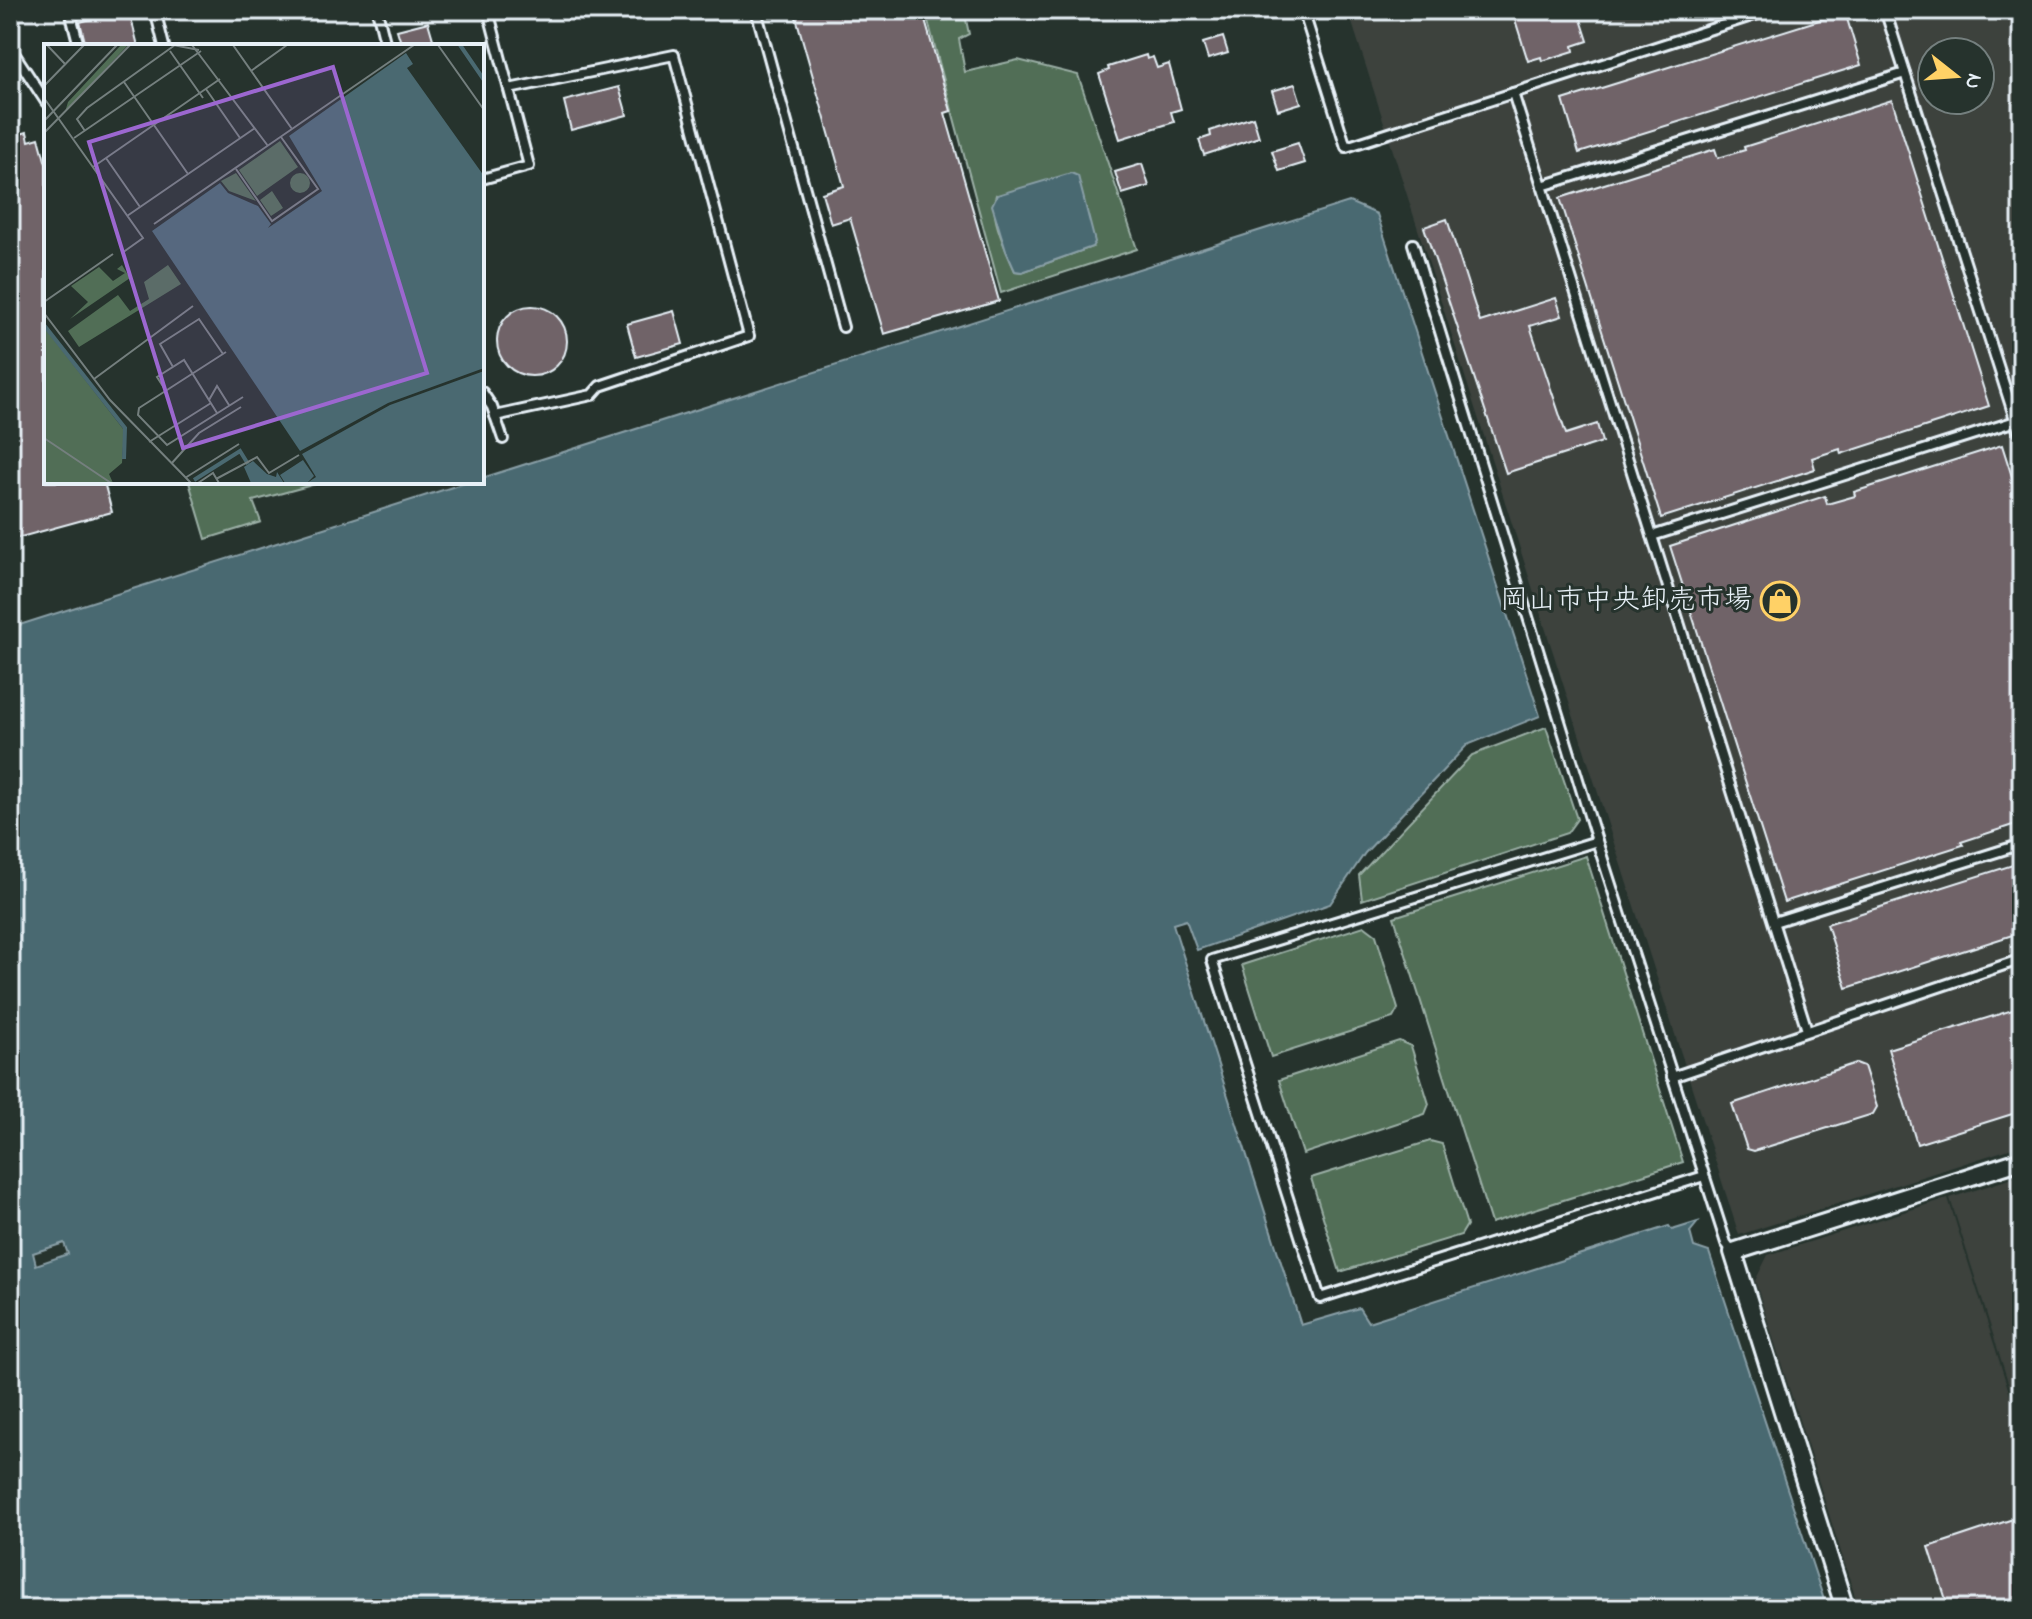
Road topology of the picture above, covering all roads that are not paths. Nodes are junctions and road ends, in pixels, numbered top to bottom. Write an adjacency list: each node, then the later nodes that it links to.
1 (76, 10): 9 (lane)
2 (155, 10): 10 (lane)
3 (377, 10): 11 (lane)
4 (488, 10): 14 (lane)
5 (756, 10): 20 (lane)
6 (1303, 10): 15 (lane)
7 (1770, 10): 15 (lane)
8 (1885, 10): 13 (lane)
9 (78, 44)
10 (164, 44)
11 (386, 44)
12 (10, 47): 16 (lane)
13 (1905, 73): 18 (lane); 23 (lane)
14 (509, 89): 17 (lane); 22 (lane)
15 (1513, 93): 18 (lane)
16 (44, 99)
17 (484, 178)
18 (1542, 186): 26 (lane)
19 (1413, 244): 27 (lane)
20 (843, 327)
21 (484, 396): 22 (lane)
22 (495, 416): 24 (lane)
23 (2019, 420): 25 (lane); 26 (lane)
24 (503, 439)
25 (2022, 441)
26 (1652, 536): 29 (lane)
27 (1597, 841): 32 (lane); 34 (lane)
28 (2022, 844): 29 (lane)
29 (1774, 922): 31 (lane)
30 (2022, 959): 31 (lane)
31 (1807, 1030): 32 (lane)
32 (1672, 1077): 34 (lane)
33 (2022, 1160): 35 (street)
34 (1704, 1176): 35 (lane)
35 (1733, 1252): 36 (street)
36 (1845, 1609)

